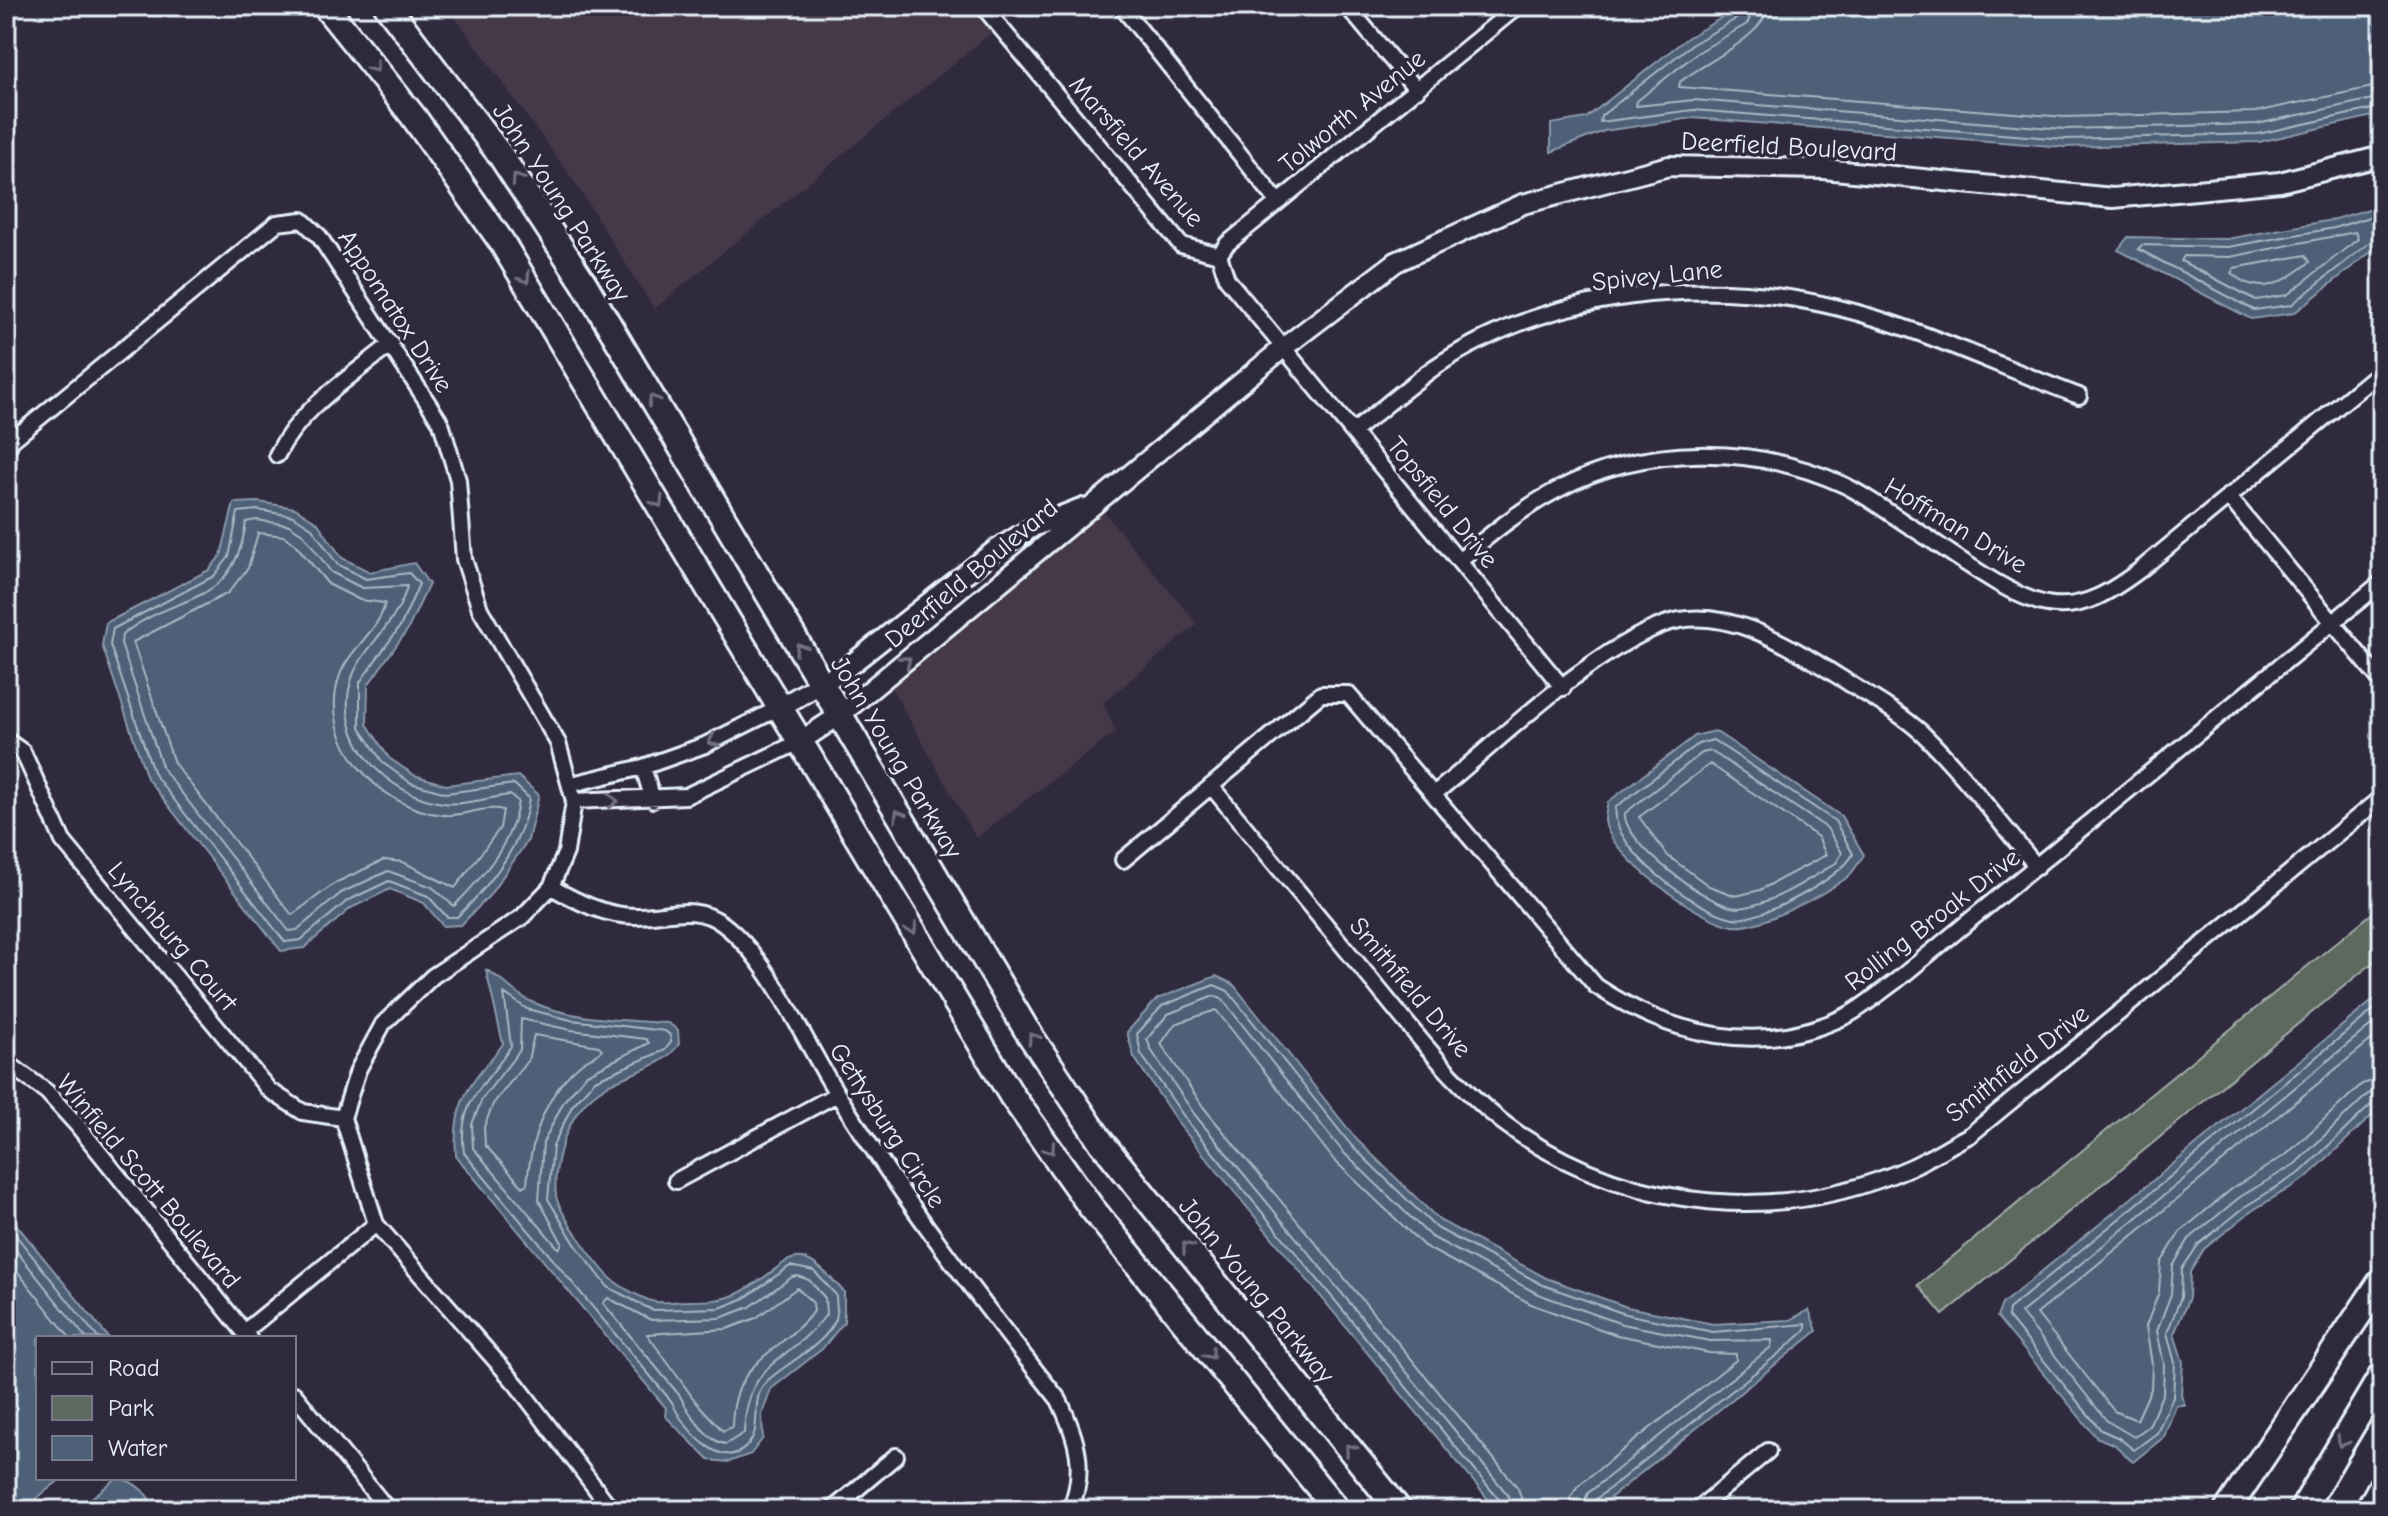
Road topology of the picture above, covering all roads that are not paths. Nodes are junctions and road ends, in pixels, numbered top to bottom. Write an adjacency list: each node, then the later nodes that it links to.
1 (325, 6): 26 (highway, one-way to 26)
2 (387, 6): 24 (highway, John Young Parkway, one-way to 2)
3 (1347, 6): 7 (street)
4 (1518, 6): 7 (street, Tolworth Avenue)
5 (1122, 7): 9 (street)
6 (986, 10): 10 (street, Marsfield Avenue)
7 (1417, 90): 9 (street, Tolworth Avenue)
8 (2382, 156): 12 (street, Deerfield Boulevard)
9 (1278, 202): 10 (street, Tolworth Avenue)
10 (1219, 255): 12 (street, Marsfield Avenue)
11 (391, 344): 16 (street, Appomatox Drive); 17 (street); 31 (street, Appomatox Drive)
12 (1283, 348): 15 (street, Topsfield Drive); 19 (street, Deerfield Boulevard)
13 (2382, 370): 18 (street, Hoffman Drive)
14 (2079, 396): 15 (street, Spivey Lane)
15 (1354, 431): 20 (street, Topsfield Drive)
16 (6, 451)
17 (277, 455)
18 (2228, 496): 20 (street, Hoffman Drive); 22 (street)
19 (1099, 500): 24 (street, Deerfield Boulevard); 27 (street, Deerfield Boulevard, one-way to 19)
20 (1459, 561): 25 (street, Topsfield Drive)
21 (2382, 582): 22 (street, Rolling Broak Drive)
22 (2333, 623): 23 (street); 38 (street, Rolling Broak Drive)
23 (2382, 682)
24 (821, 685): 26 (street, Deerfield Boulevard); 27 (highway, John Young Parkway)
25 (1563, 688): 33 (street); 38 (street)
26 (779, 708): 29 (highway); 30 (street, one-way to 30)
27 (840, 715): 29 (street, Deerfield Boulevard); 58 (highway, John Young Parkway, one-way to 27)
28 (6, 740): 42 (street, Lynchburg Court)
29 (799, 742): 35 (street); 57 (highway, one-way to 57)
30 (643, 767): 31 (street); 35 (street)
31 (572, 784): 36 (street)
32 (1211, 786): 33 (street, Rolling Broak Drive); 34 (street, Smithfield Drive); 37 (street, Rolling Broak Drive)
33 (1434, 794): 38 (street, Rolling Broak Drive)
34 (2382, 797)
35 (653, 800): 36 (street, one-way to 35)
36 (574, 801): 39 (street)
37 (1123, 860)
38 (2037, 867)
39 (551, 887): 41 (street, Gettysburg Circle); 42 (street)
40 (6, 1062): 46 (street, Winfield Scott Boulevard)
41 (837, 1094): 43 (street); 56 (street, Gettysburg Circle)
42 (343, 1118): 44 (street)
43 (676, 1181)
44 (376, 1224): 46 (street); 54 (street)
45 (2382, 1280): 49 (highway)
46 (246, 1335)
47 (2382, 1375): 62 (highway, one-way to 62)
48 (296, 1396): 53 (street)
49 (2277, 1438): 60 (highway); 61 (highway)
50 (1768, 1451): 59 (street)
51 (896, 1456): 55 (street)
52 (2382, 1485): 63 (highway)
53 (388, 1510)
54 (612, 1510)
55 (832, 1510)
56 (1070, 1510)
57 (1337, 1510)
58 (1399, 1510)
59 (1697, 1510)
60 (2227, 1510)
61 (2239, 1510)
62 (2302, 1510)
63 (2368, 1510)

